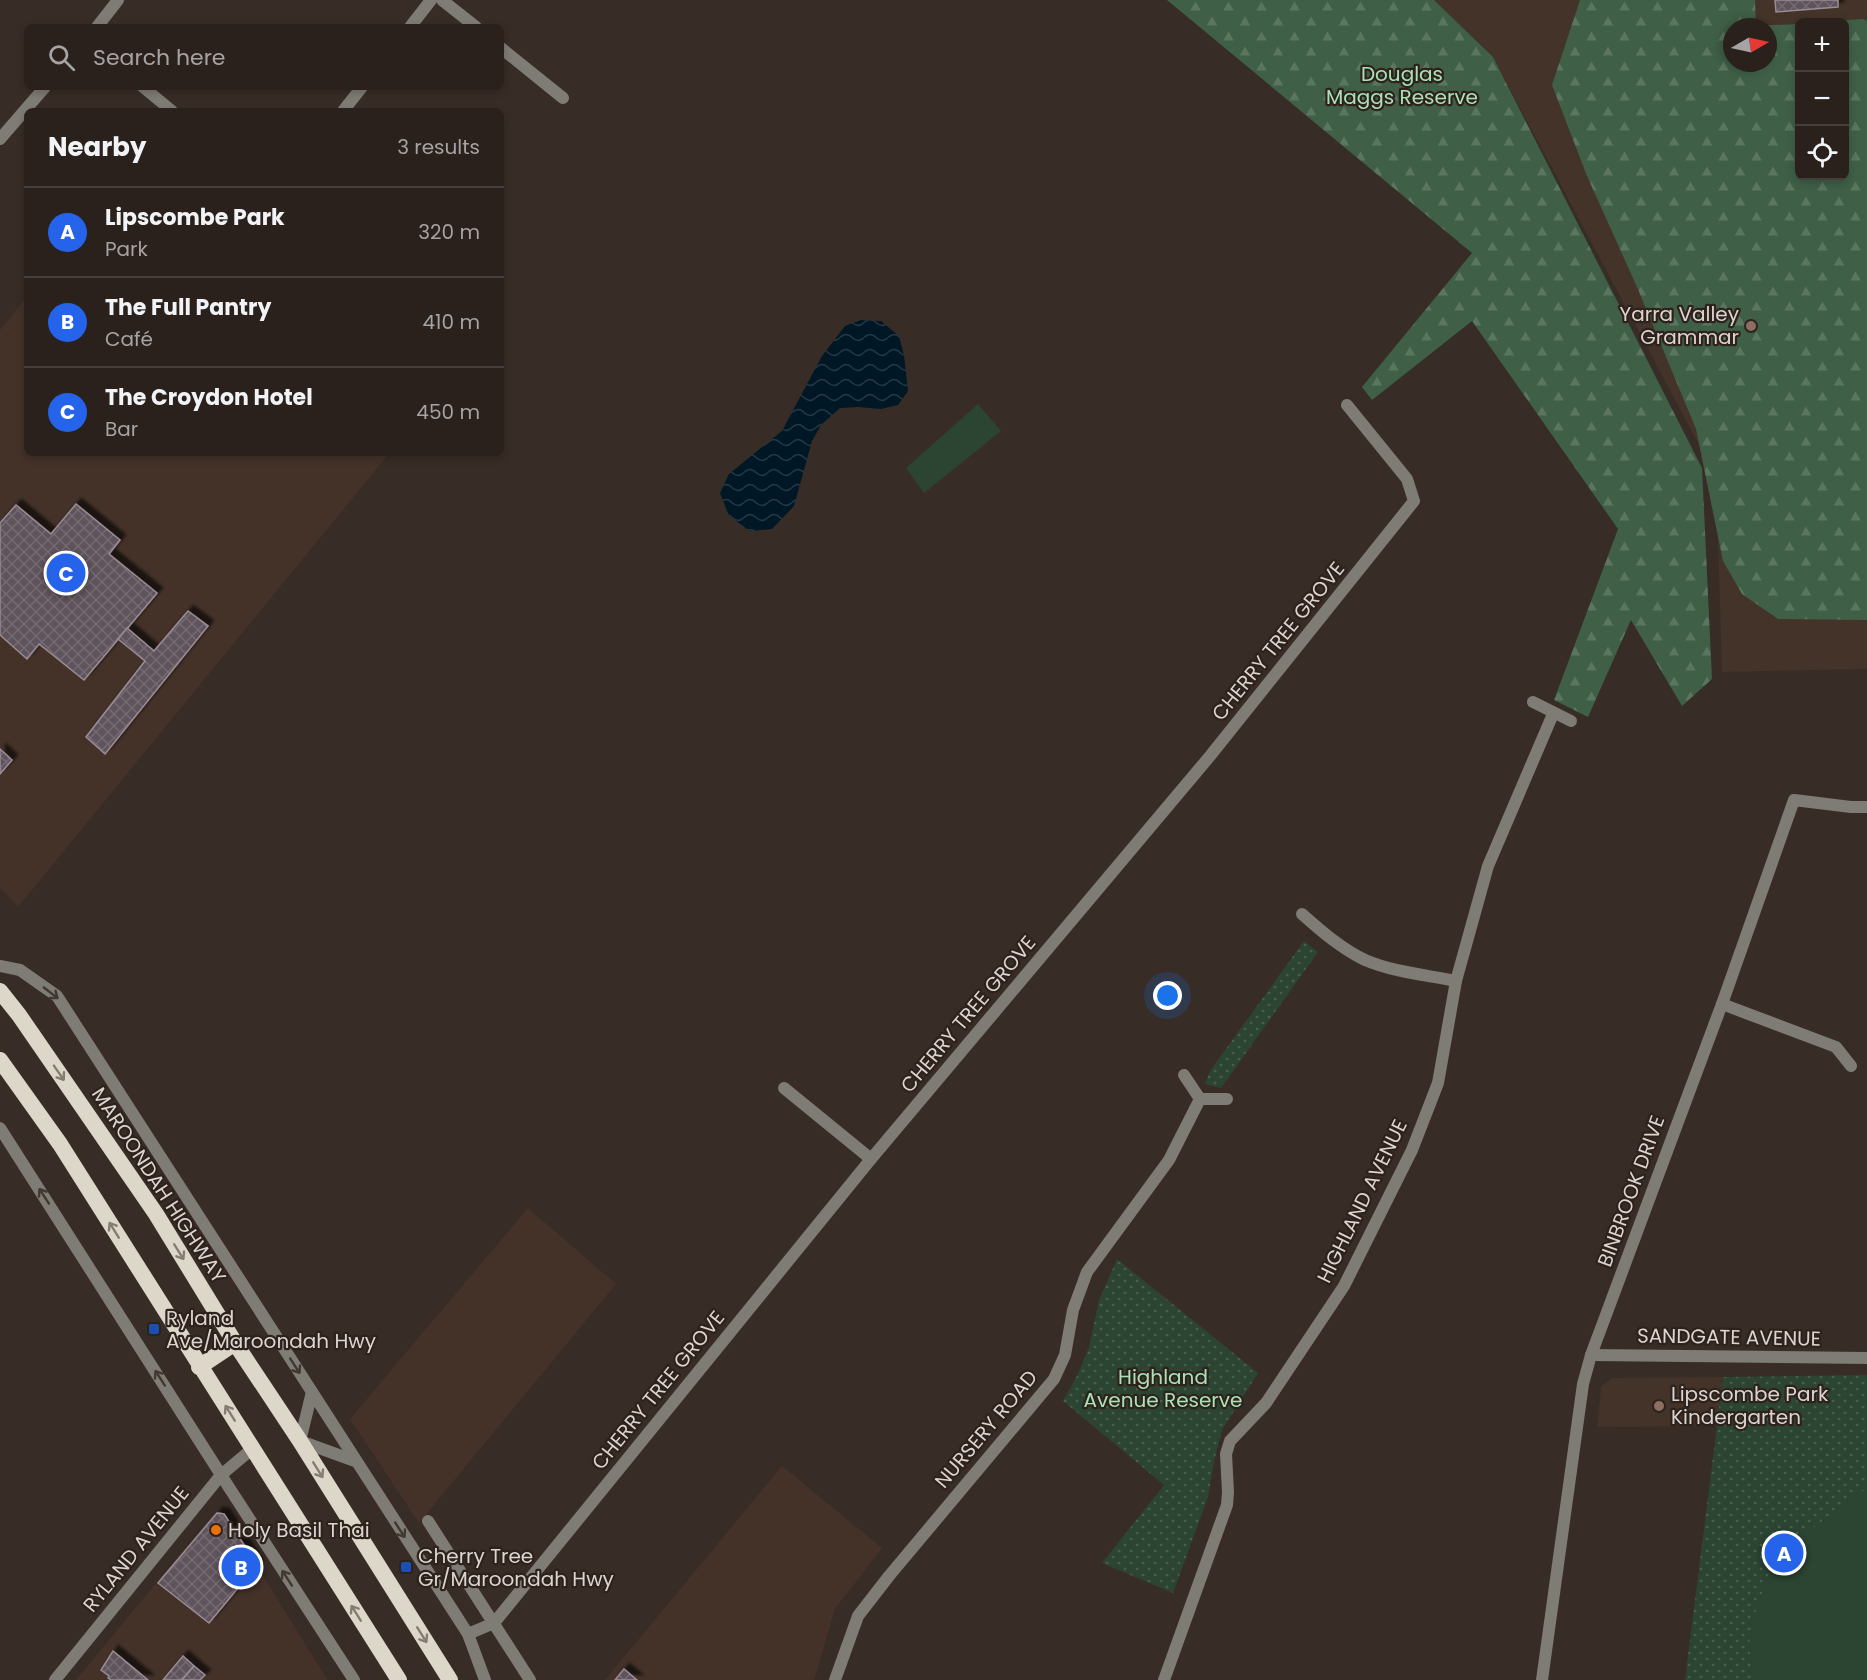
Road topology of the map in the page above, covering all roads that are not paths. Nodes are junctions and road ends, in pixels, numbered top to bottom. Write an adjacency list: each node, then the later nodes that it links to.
1 (118, 0): 4 (street)
2 (431, 0): 5 (street)
3 (442, 0): 6 (street)
4 (99, 24)
5 (412, 24)
6 (472, 24)
7 (504, 50): 11 (street)
8 (42, 90): 12 (street)
9 (147, 90): 13 (street)
10 (360, 90): 14 (street)
11 (563, 98)
12 (27, 108)
13 (168, 108)
14 (345, 108)
15 (24, 111): 16 (street)
16 (0, 139)
17 (1347, 405): 34 (street, CHERRY TREE GROVE)
18 (1533, 702): 19 (street)
19 (1553, 714): 20 (street); 24 (street, HIGHLAND AVENUE)
20 (1571, 721)
21 (1867, 807): 26 (street, BINBROOK DRIVE)
22 (1302, 914): 24 (street)
23 (0, 966): 39 (street, one-way to 39)
24 (1456, 981): 54 (street, HIGHLAND AVENUE)
25 (0, 991): 35 (highway, MAROONDAH HIGHWAY, one-way to 35)
26 (1722, 1004): 28 (street); 36 (street, BINBROOK DRIVE)
27 (0, 1060): 38 (highway, one-way to 27)
28 (1851, 1066)
29 (1184, 1075): 31 (street)
30 (784, 1088): 34 (street)
31 (1200, 1099): 32 (street); 53 (street, NURSERY ROAD)
32 (1227, 1099)
33 (0, 1128): 43 (street, one-way to 33)
34 (871, 1159): 45 (street, CHERRY TREE GROVE)
35 (235, 1343): 38 (highway); 40 (highway, MAROONDAH HIGHWAY)
36 (1591, 1355): 37 (street, SANDGATE AVENUE); 55 (street, BINBROOK DRIVE)
37 (1867, 1358)
38 (200, 1367): 41 (highway, one-way to 38)
39 (312, 1392): 40 (street); 42 (street)
40 (300, 1441): 42 (street); 50 (highway, MAROONDAH HIGHWAY, one-way to 50)
41 (252, 1449): 43 (street, RYLAND AVENUE); 49 (highway, one-way to 41)
42 (355, 1461): 46 (street, one-way to 46)
43 (221, 1475): 47 (street, RYLAND AVENUE); 48 (street, one-way to 43)
44 (428, 1521): 45 (street)
45 (494, 1623): 46 (street, CHERRY TREE GROVE); 52 (street)
46 (468, 1635): 51 (street)
47 (55, 1680)
48 (354, 1680)
49 (399, 1680)
50 (450, 1680)
51 (485, 1680)
52 (530, 1680)
53 (835, 1680)
54 (1164, 1680)
55 (1542, 1680)

